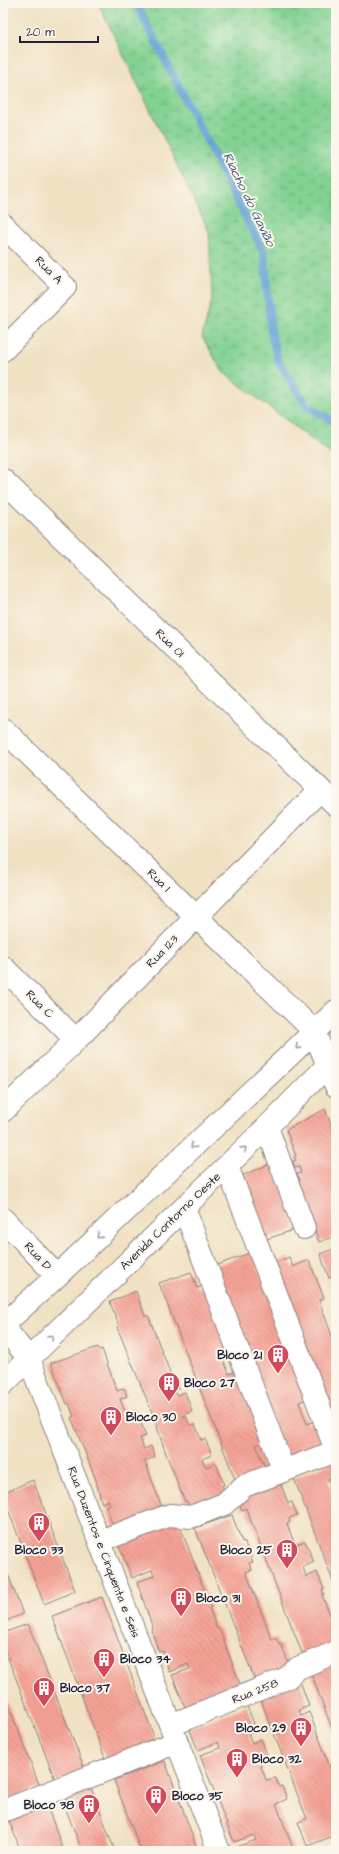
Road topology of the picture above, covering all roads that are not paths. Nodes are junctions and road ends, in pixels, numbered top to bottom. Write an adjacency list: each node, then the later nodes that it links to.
1 (3, 225): 2 (street, Rua A)
2 (3, 350)
3 (3, 480): 5 (street, Rua 01)
4 (3, 729): 7 (street, Rua 1)
5 (320, 790): 6 (street, Rua 01); 7 (street, Rua 123)
6 (336, 805)
7 (196, 916): 10 (street, Rua 1); 11 (street, Rua 123)
8 (3, 968): 11 (street, Rua C)
9 (336, 1011): 10 (street)
10 (314, 1031): 12 (street); 20 (street, one-way to 20)
11 (76, 1040): 14 (street, Rua 123)
12 (332, 1061): 13 (street); 15 (street, Avenida Contorno Oeste)
13 (336, 1086)
14 (3, 1111)
15 (267, 1127): 16 (street, Avenida Contorno Oeste, one-way to 15); 19 (street)
16 (227, 1166): 17 (street, Avenida Contorno Oeste); 24 (street)
17 (184, 1208): 22 (street, Avenida Contorno Oeste, one-way to 17); 25 (street)
18 (3, 1219): 20 (street, Rua D)
19 (304, 1228)
20 (56, 1276): 21 (street)
21 (3, 1326): 22 (street, Rua Duzentos e Cinquenta e Seis)
22 (29, 1359): 23 (street, Avenida Contorno Oeste); 26 (street, Rua Duzentos e Cinquenta e Seis)
23 (3, 1384)
24 (336, 1450): 25 (street)
25 (284, 1471): 26 (street)
26 (100, 1541): 28 (street, Rua Duzentos e Cinquenta e Seis)
27 (336, 1652): 28 (street, Rua 258)
28 (174, 1733): 29 (street, Rua 258); 30 (street, Rua Duzentos e Cinquenta e Seis)
29 (3, 1811)
30 (219, 1851)

